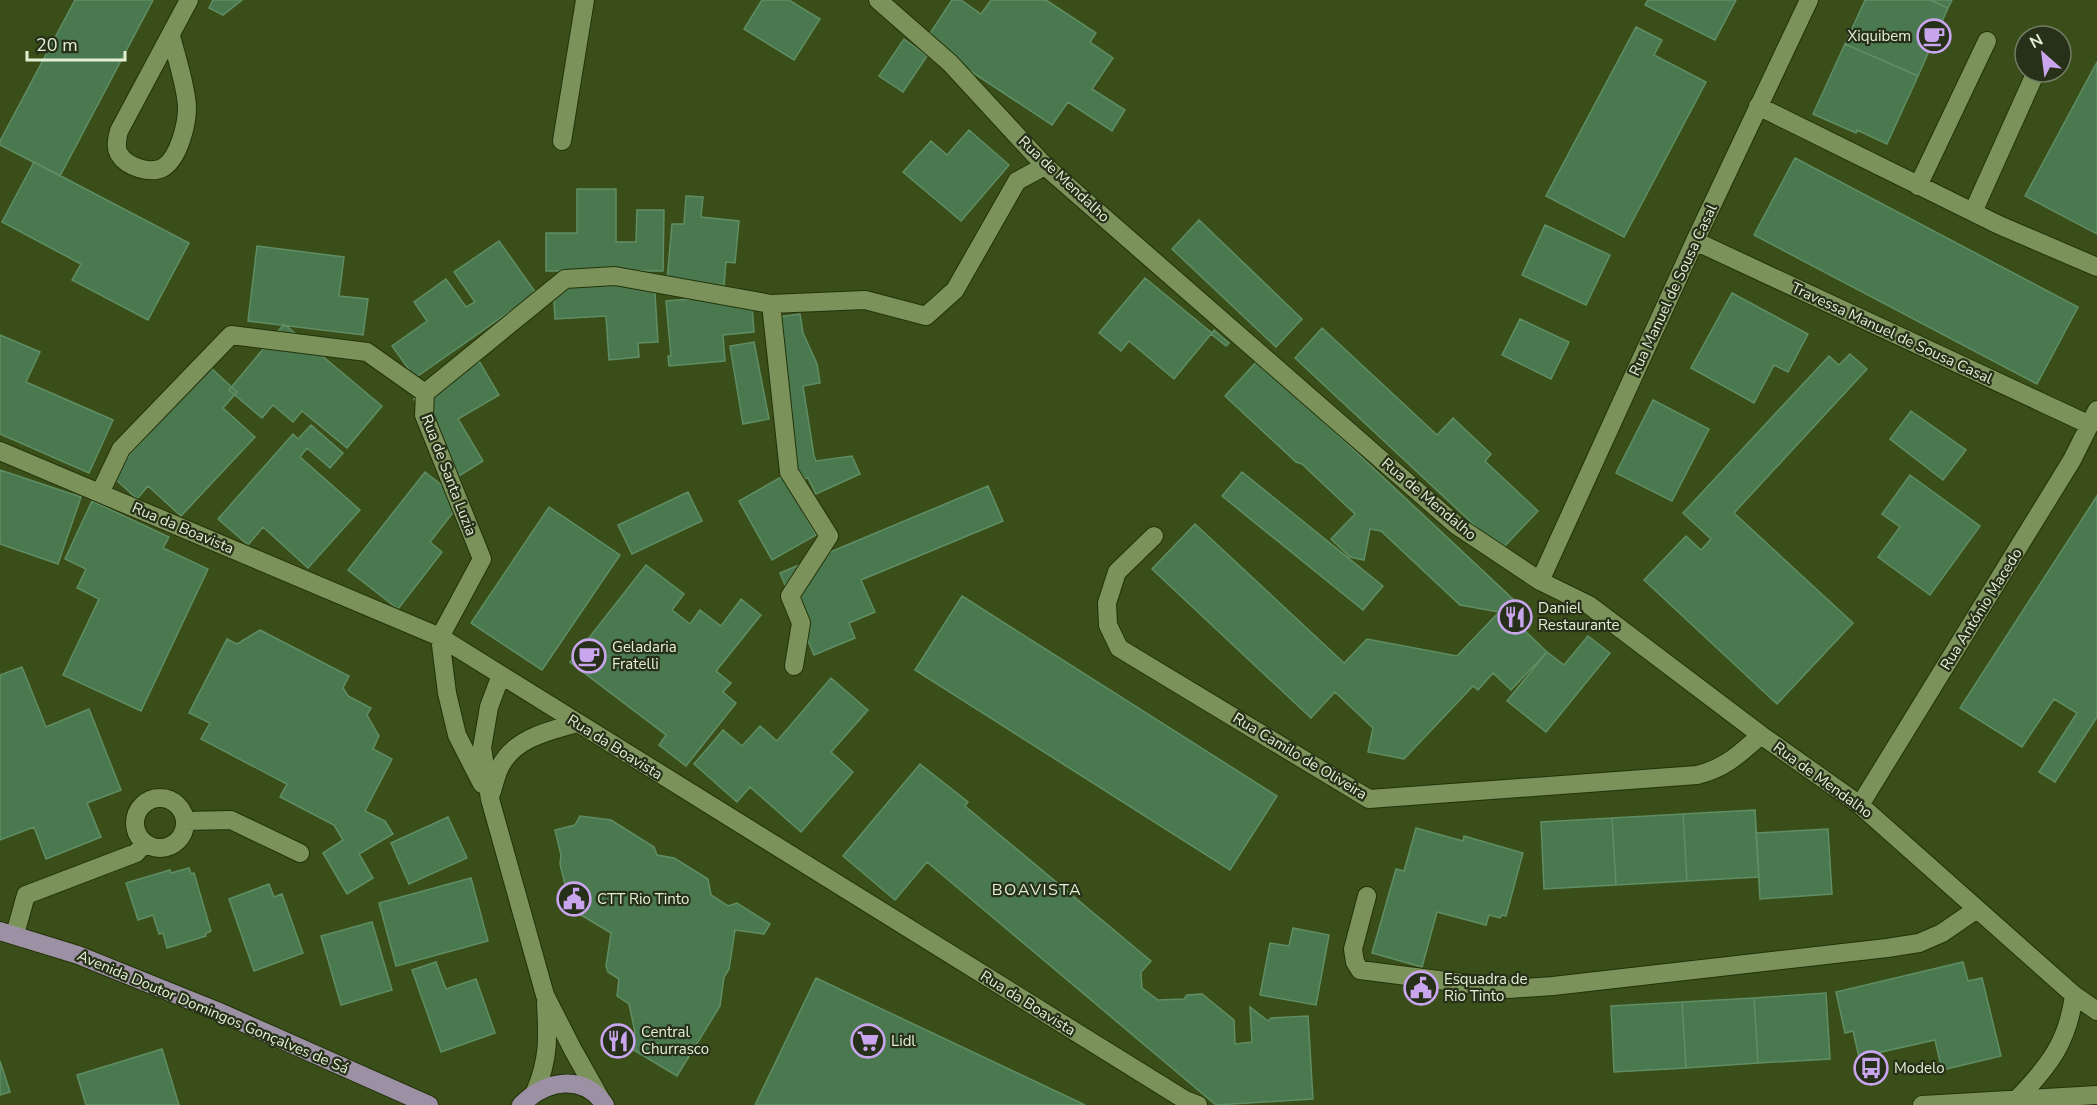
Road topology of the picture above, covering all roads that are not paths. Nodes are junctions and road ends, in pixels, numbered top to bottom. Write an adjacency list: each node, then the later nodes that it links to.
1 (189, 0): 5 (street)
2 (585, 0): 9 (street)
3 (878, 0): 10 (street, Rua de Mendalho)
4 (1809, 0): 8 (street, Rua Manuel de Sousa Casal)
5 (171, 36): 5 (street)
6 (1987, 41): 11 (street)
7 (2031, 84): 12 (street)
8 (1758, 106): 11 (street); 13 (street, Rua Manuel de Sousa Casal)
9 (562, 141)
10 (1045, 166): 15 (street); 21 (street, Rua de Mendalho)
11 (1918, 186): 12 (street)
12 (1973, 212): 14 (street)
13 (1695, 241): 17 (street, Travessa Manuel de Sousa Casal); 21 (street, Rua Manuel de Sousa Casal)
14 (2097, 267)
15 (771, 304): 16 (street); 23 (street)
16 (425, 393): 19 (street, Rua de Santa Luzia); 22 (street, Rua de Santa Luzia)
17 (2094, 418): 28 (street, Rua António Macedo)
18 (0, 451): 19 (street, Rua da Boavista)
19 (100, 493): 22 (street, Rua da Boavista)
20 (1154, 536): 26 (street, Rua Camilo de Oliveira)
21 (1540, 582): 26 (street, Rua de Mendalho)
22 (440, 637): 24 (street, Rua da Boavista); 27 (street)
23 (794, 666)
24 (501, 675): 25 (street, Rua da Boavista); 27 (street)
25 (577, 723): 27 (street); 44 (street, Rua da Boavista)
26 (1761, 735): 28 (street, Rua de Mendalho)
27 (490, 799): 35 (street)
28 (1860, 804): 33 (street, Rua de Mendalho)
29 (185, 821): 30 (street); 30 (street); 31 (street)
30 (145, 843): 34 (street)
31 (300, 853)
32 (1367, 896): 33 (street)
33 (1977, 909): 36 (street, Rua de Mendalho)
34 (7, 932): 42 (main road, Avenida Doutor Domingos Gonçalves de Sá)
35 (545, 995): 40 (street); 41 (street)
36 (2073, 995): 37 (street, Rua de Mendalho); 39 (street)
37 (2097, 1011)
38 (2097, 1095): 39 (street)
39 (2018, 1098): 45 (street)
40 (524, 1102): 41 (main road)
41 (603, 1102)
42 (426, 1103): 43 (main road, Avenida Doutor Domingos Gonçalves de Sá)
43 (442, 1105)
44 (1198, 1105)
45 (1922, 1105)

